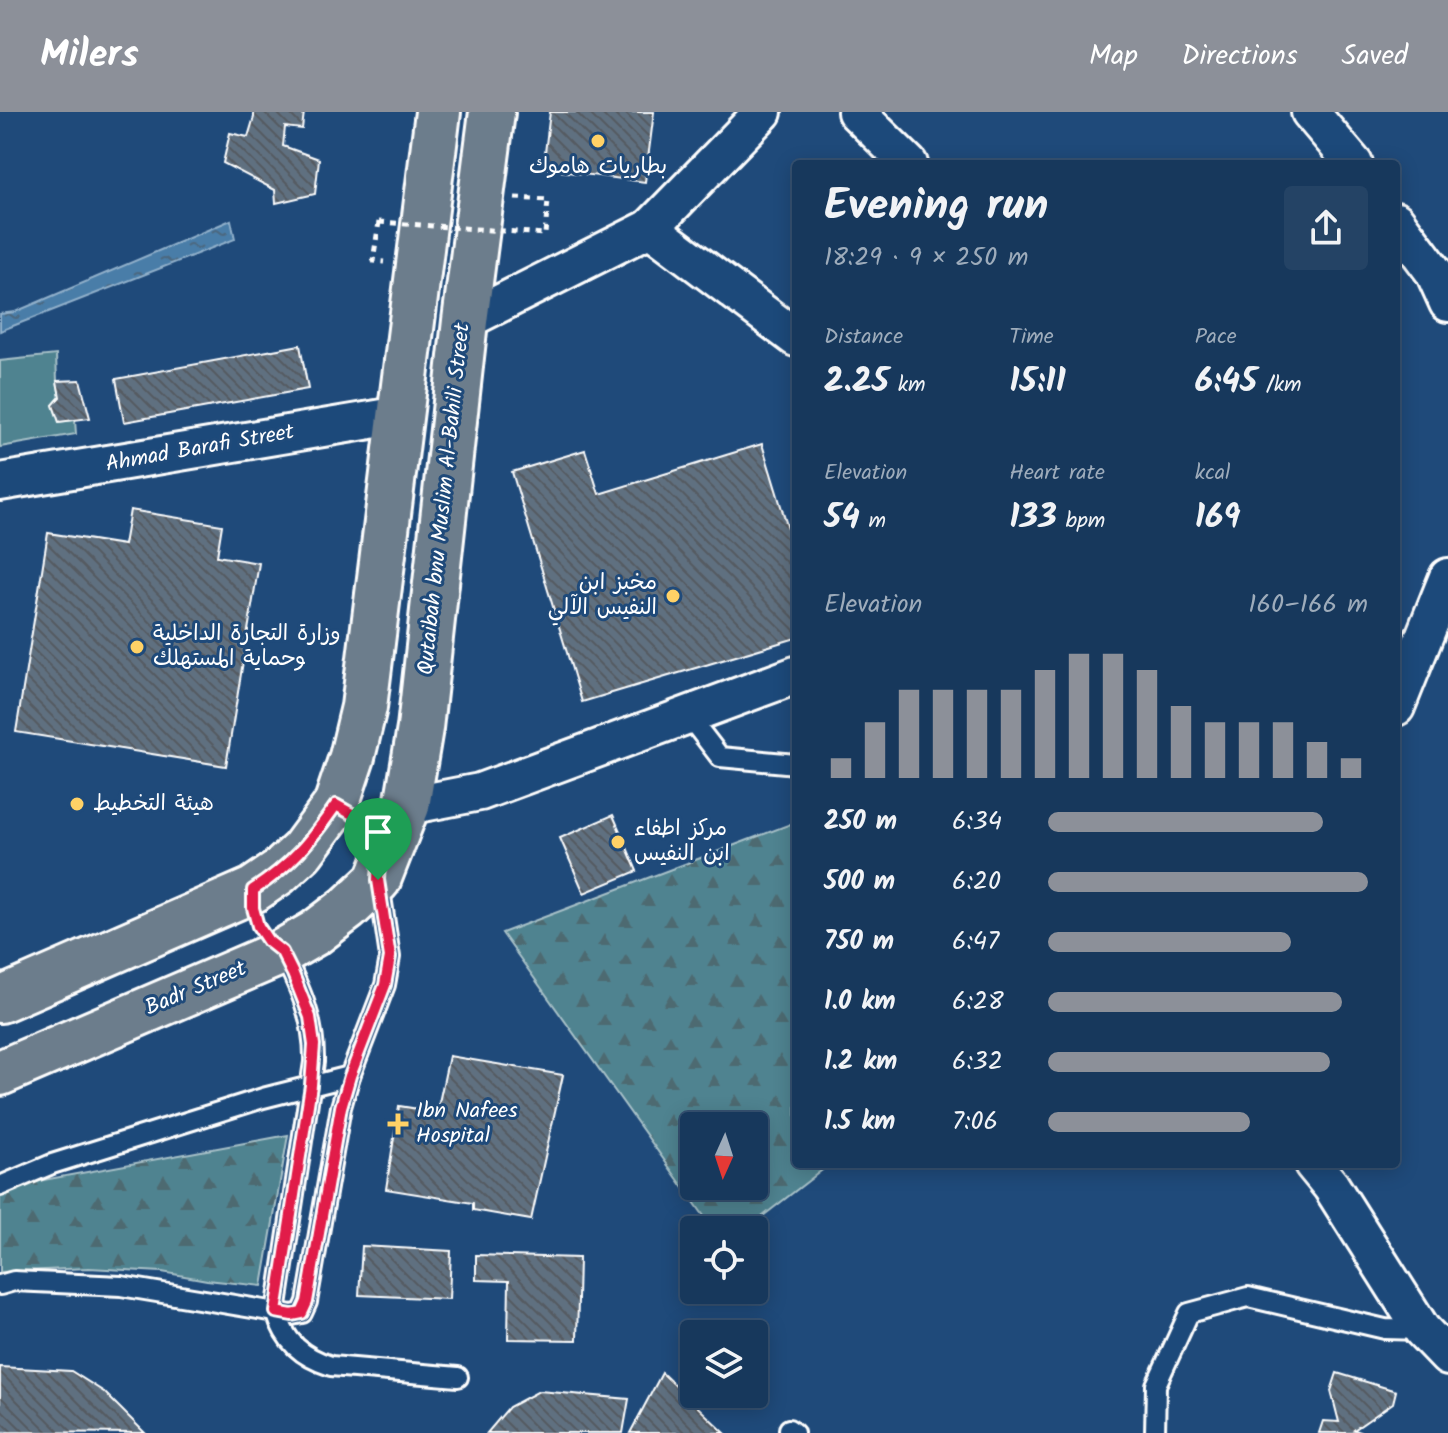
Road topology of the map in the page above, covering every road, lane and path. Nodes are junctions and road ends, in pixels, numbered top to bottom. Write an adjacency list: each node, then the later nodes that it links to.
1 (438, 112): 15 (main road)
2 (492, 112): 13 (main road, Qutaibah bnu Muslim Al-Bahili Street)
3 (763, 112): 10 (street)
4 (856, 112): 6 (street)
5 (1310, 112): 7 (street)
6 (905, 160)
7 (1351, 160)
8 (548, 200): 11 (path, bridge)
9 (1400, 226): 12 (street)
10 (650, 228): 13 (street); 14 (street)
11 (373, 261)
12 (1448, 303)
13 (465, 321): 23 (main road, Qutaibah bnu Muslim Al-Bahili Street)
14 (792, 335)
15 (401, 415): 16 (street, Ahmad Barafi Street); 22 (main road)
16 (0, 482)
17 (1448, 577): 19 (street)
18 (792, 676): 20 (street)
19 (1400, 697)
20 (687, 714): 21 (lane); 23 (street)
21 (792, 764)
22 (336, 805): 24 (main road); 25 (main road)
23 (407, 806): 24 (main road, Qutaibah bnu Muslim Al-Bahili Street)
24 (378, 880): 26 (main road, Badr Street); 29 (lane)
25 (253, 890): 26 (main road); 27 (main road)
26 (282, 952): 28 (main road, Badr Street); 30 (lane)
27 (0, 1000)
28 (0, 1073)
29 (350, 1076): 30 (lane); 34 (lane)
30 (311, 1085): 32 (lane); 34 (lane)
31 (1316, 1168): 35 (street)
32 (0, 1186)
33 (0, 1285): 34 (lane)
34 (276, 1312): 37 (lane)
35 (1422, 1330): 36 (street); 38 (lane)
36 (1448, 1357)
37 (458, 1377)
38 (1155, 1433)

